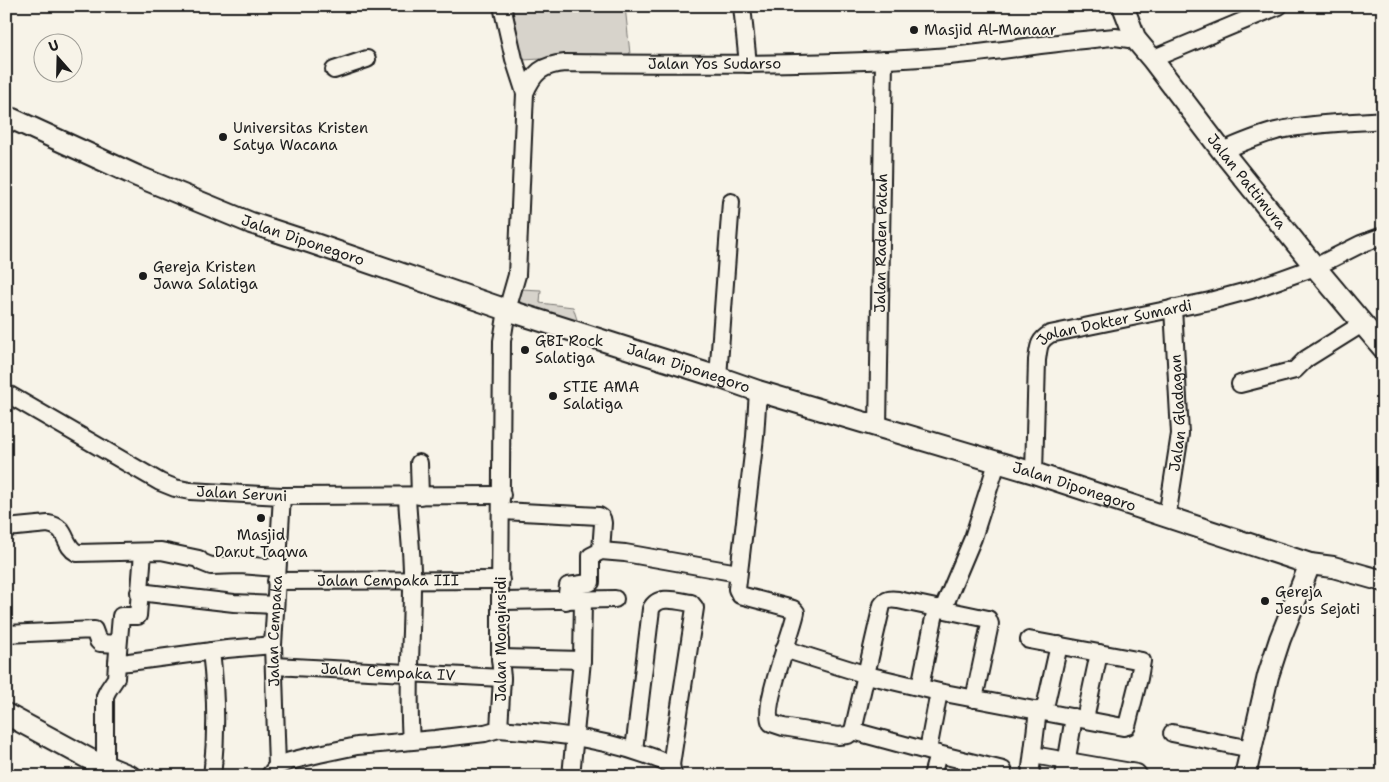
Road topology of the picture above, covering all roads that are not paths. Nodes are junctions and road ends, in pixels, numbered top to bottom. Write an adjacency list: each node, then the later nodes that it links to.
1 (502, 6): 11 (street)
2 (742, 6): 9 (street)
3 (1123, 6): 5 (main road, Jalan Pattimura)
4 (1279, 6): 7 (street)
5 (1136, 40): 7 (main road, Jalan Pattimura); 8 (street, Jalan Yos Sudarso)
6 (367, 59): 10 (street)
7 (1152, 59): 14 (main road, Jalan Pattimura)
8 (884, 60): 9 (street, Jalan Yos Sudarso); 26 (street, Jalan Raden Patah)
9 (748, 64): 11 (street, Jalan Yos Sudarso)
10 (334, 70)
11 (525, 93): 19 (street, Jalan Yos Sudarso)
12 (6, 116): 19 (main road, Jalan Diponegoro)
13 (1383, 120): 14 (street)
14 (1222, 151): 17 (main road, Jalan Pattimura)
15 (731, 202): 22 (street)
16 (1383, 236): 17 (street, Jalan Dokter Sumardi)
17 (1315, 267): 18 (street, Jalan Dokter Sumardi); 20 (main road, Jalan Pattimura)
18 (1173, 308): 29 (street, Jalan Dokter Sumardi); 33 (street, Jalan Gladagan)
19 (507, 310): 22 (main road, Jalan Diponegoro); 32 (street, Jalan Monginsidi)
20 (1362, 324): 21 (main road, Jalan Pattimura); 23 (street)
21 (1383, 348)
22 (718, 377): 24 (main road, Jalan Diponegoro)
23 (1240, 384)
24 (758, 391): 26 (main road, Jalan Diponegoro); 40 (street)
25 (6, 393): 30 (street, Jalan Seruni)
26 (878, 427): 28 (main road, Jalan Diponegoro)
27 (419, 463): 31 (street)
28 (998, 463): 29 (main road, Jalan Diponegoro); 52 (street)
29 (1034, 473): 33 (main road, Jalan Diponegoro)
30 (282, 496): 31 (street, Jalan Seruni); 41 (street, Jalan Cempaka)
31 (414, 496): 32 (street, Jalan Seruni); 43 (street)
32 (502, 503): 35 (street, Jalan Seruni); 42 (street, Jalan Monginsidi)
33 (1167, 517): 37 (main road, Jalan Diponegoro)
34 (6, 528): 36 (street, Jalan Cempaka III)
35 (601, 551): 40 (street); 50 (street)
36 (143, 552): 41 (street, Jalan Cempaka III); 46 (street)
37 (1289, 556): 38 (main road, Jalan Diponegoro); 45 (main road)
38 (1310, 564): 39 (main road, Jalan Diponegoro); 45 (main road)
39 (1333, 568): 44 (main road, Jalan Diponegoro); 45 (main road)
40 (738, 573): 58 (street)
41 (277, 574): 43 (street, Jalan Cempaka III); 51 (street, Jalan Cempaka)
42 (501, 580): 43 (street, Jalan Cempaka III); 49 (street, Jalan Monginsidi)
43 (412, 581): 65 (street)
44 (1383, 581)
45 (1301, 587): 79 (main road)
46 (139, 592): 51 (street); 55 (street)
47 (615, 599): 48 (street)
48 (583, 600): 50 (street); 62 (street)
49 (500, 601): 50 (street); 61 (street, Jalan Monginsidi)
50 (566, 601)
51 (275, 605): 56 (street, Jalan Cempaka)
52 (939, 609): 66 (street); 68 (street); 70 (street)
53 (6, 634): 55 (street)
54 (1029, 640): 57 (street)
55 (118, 644): 63 (street)
56 (273, 645): 59 (street); 64 (street, Jalan Cempaka)
57 (1059, 645): 60 (street); 71 (street)
58 (784, 649): 66 (street); 75 (street)
59 (211, 651): 63 (street); 89 (street)
60 (1099, 653): 73 (street); 73 (street)
61 (500, 658): 62 (street); 67 (street, Jalan Monginsidi)
62 (582, 660): 77 (street)
63 (117, 663): 83 (street)
64 (274, 666): 65 (street, Jalan Cempaka IV); 87 (street, Jalan Cempaka)
65 (409, 673): 67 (street, Jalan Cempaka IV); 78 (street)
66 (867, 675): 68 (street); 75 (street)
67 (502, 678): 74 (street, Jalan Monginsidi)
68 (920, 687): 69 (street)
69 (939, 692): 70 (street); 81 (street)
70 (974, 699): 71 (street)
71 (1041, 711): 73 (street); 82 (street)
72 (6, 714): 83 (main road)
73 (1080, 718): 84 (street)
74 (500, 729): 77 (street); 78 (street)
75 (853, 731): 81 (street)
76 (1172, 733): 79 (street)
77 (575, 737): 80 (street); 90 (street)
78 (411, 741): 87 (street)
79 (1251, 749): 94 (main road)
80 (634, 750): 85 (street); 85 (street)
81 (933, 752): 86 (street); 91 (street)
82 (1033, 755): 84 (street); 92 (street)
83 (104, 765): 88 (main road)
84 (1066, 768): 93 (street)
85 (672, 770)
86 (1003, 770)
87 (273, 771)
88 (130, 776)
89 (212, 776)
90 (570, 776)
91 (932, 776)
92 (1030, 776)
93 (1139, 776)
94 (1245, 776)

